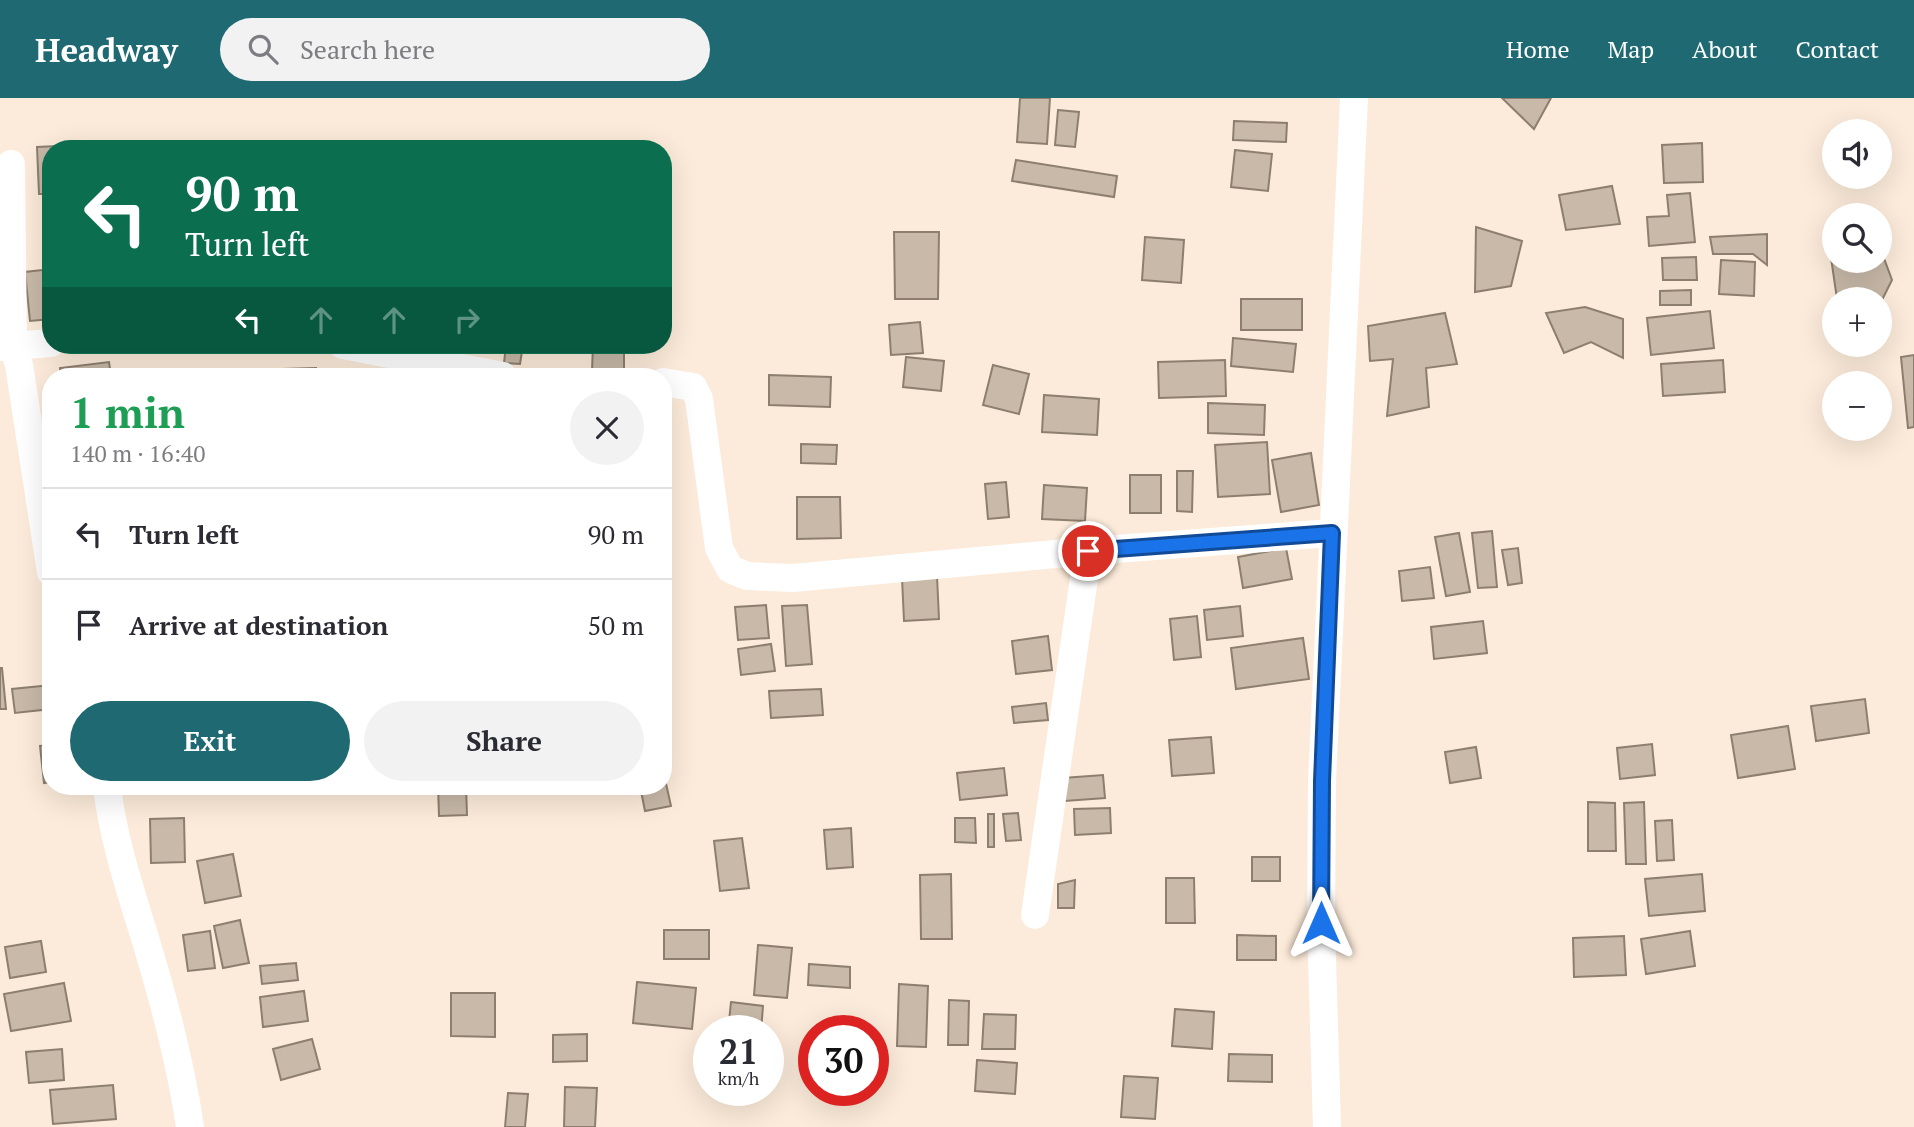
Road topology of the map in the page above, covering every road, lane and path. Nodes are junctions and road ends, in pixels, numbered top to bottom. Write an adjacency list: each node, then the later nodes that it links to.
1 (1354, 98): 9 (street)
2 (11, 164): 4 (street)
3 (42, 344): 4 (street)
4 (6, 346): 8 (street)
5 (389, 354): 6 (street)
6 (462, 368)
7 (672, 384): 10 (street)
8 (42, 509)
9 (1332, 533): 10 (street); 14 (street)
10 (1088, 551): 12 (street)
11 (108, 795): 13 (street)
12 (1035, 915)
13 (190, 1127)
14 (1327, 1127)

